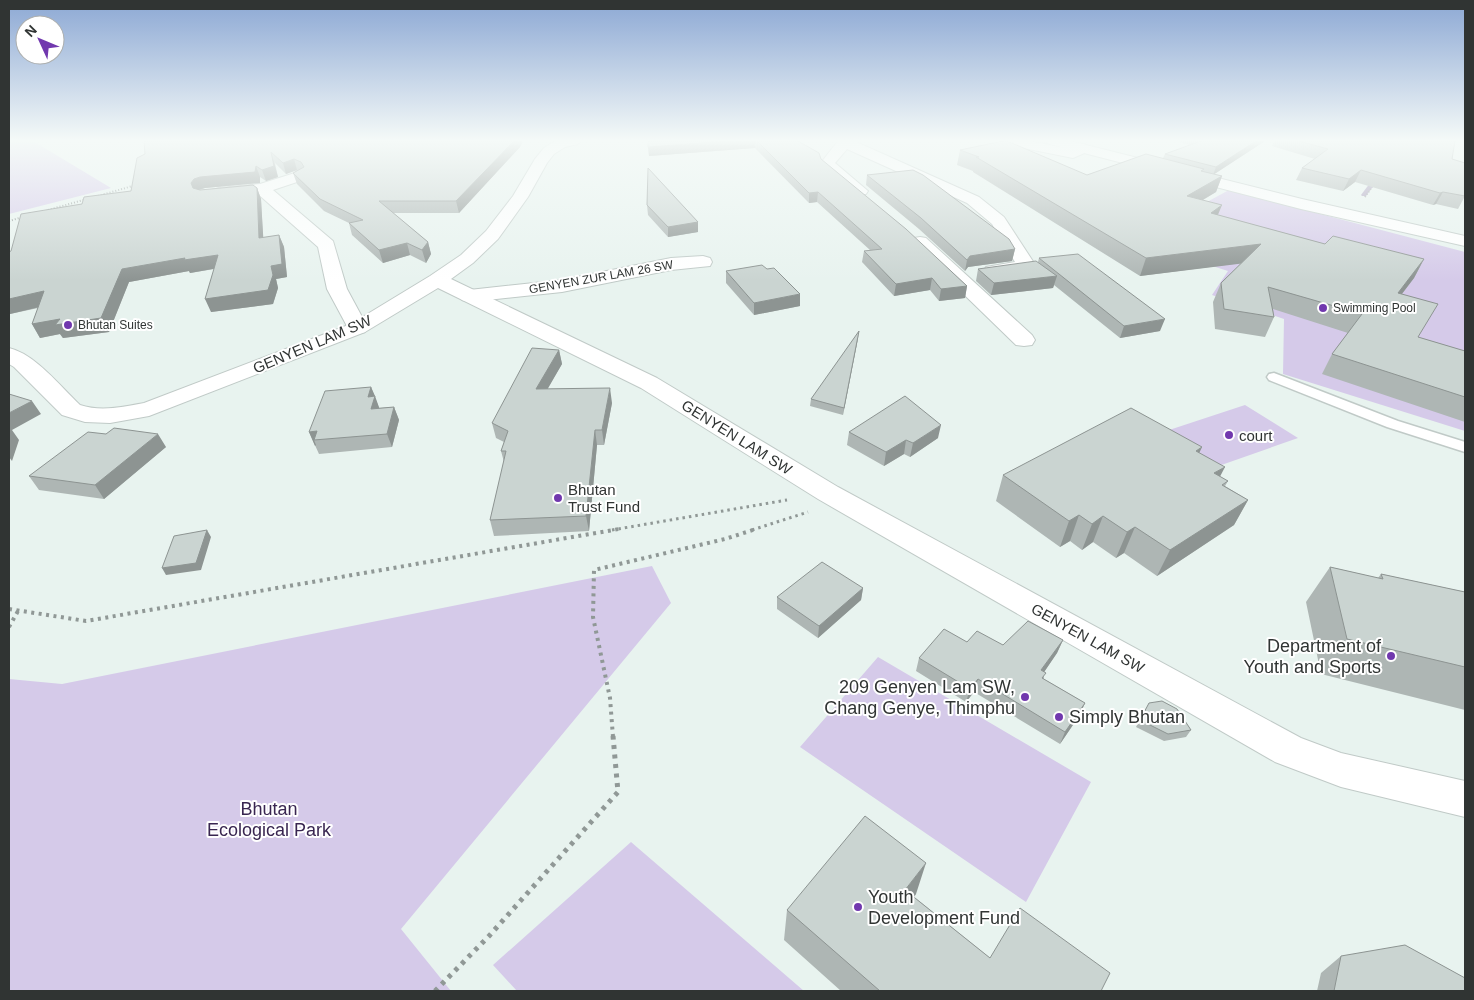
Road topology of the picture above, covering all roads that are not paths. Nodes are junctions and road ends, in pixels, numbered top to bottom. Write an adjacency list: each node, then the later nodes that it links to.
1 (262, 188): 7 (main road); 16 (main road)
2 (525, 188): 14 (main road)
3 (856, 188): 8 (main road)
4 (946, 188): 13 (main road)
5 (1254, 188): 11 (main road)
6 (1259, 188): 10 (main road)
7 (205, 195)
8 (870, 199)
9 (905, 228): 17 (main road)
10 (1465, 232)
11 (1465, 241)
12 (703, 262): 15 (main road, GENYEN ZUR LAM 26 SW)
13 (975, 273)
14 (437, 280): 15 (main road, GENYEN LAM SW); 16 (main road, GENYEN LAM SW)
15 (469, 296): 21 (main road, GENYEN LAM SW)
16 (358, 328): 18 (main road, GENYEN LAM SW)
17 (1024, 340)
18 (9, 355)
19 (1274, 377): 20 (lane)
20 (1465, 447)
21 (1465, 799)

